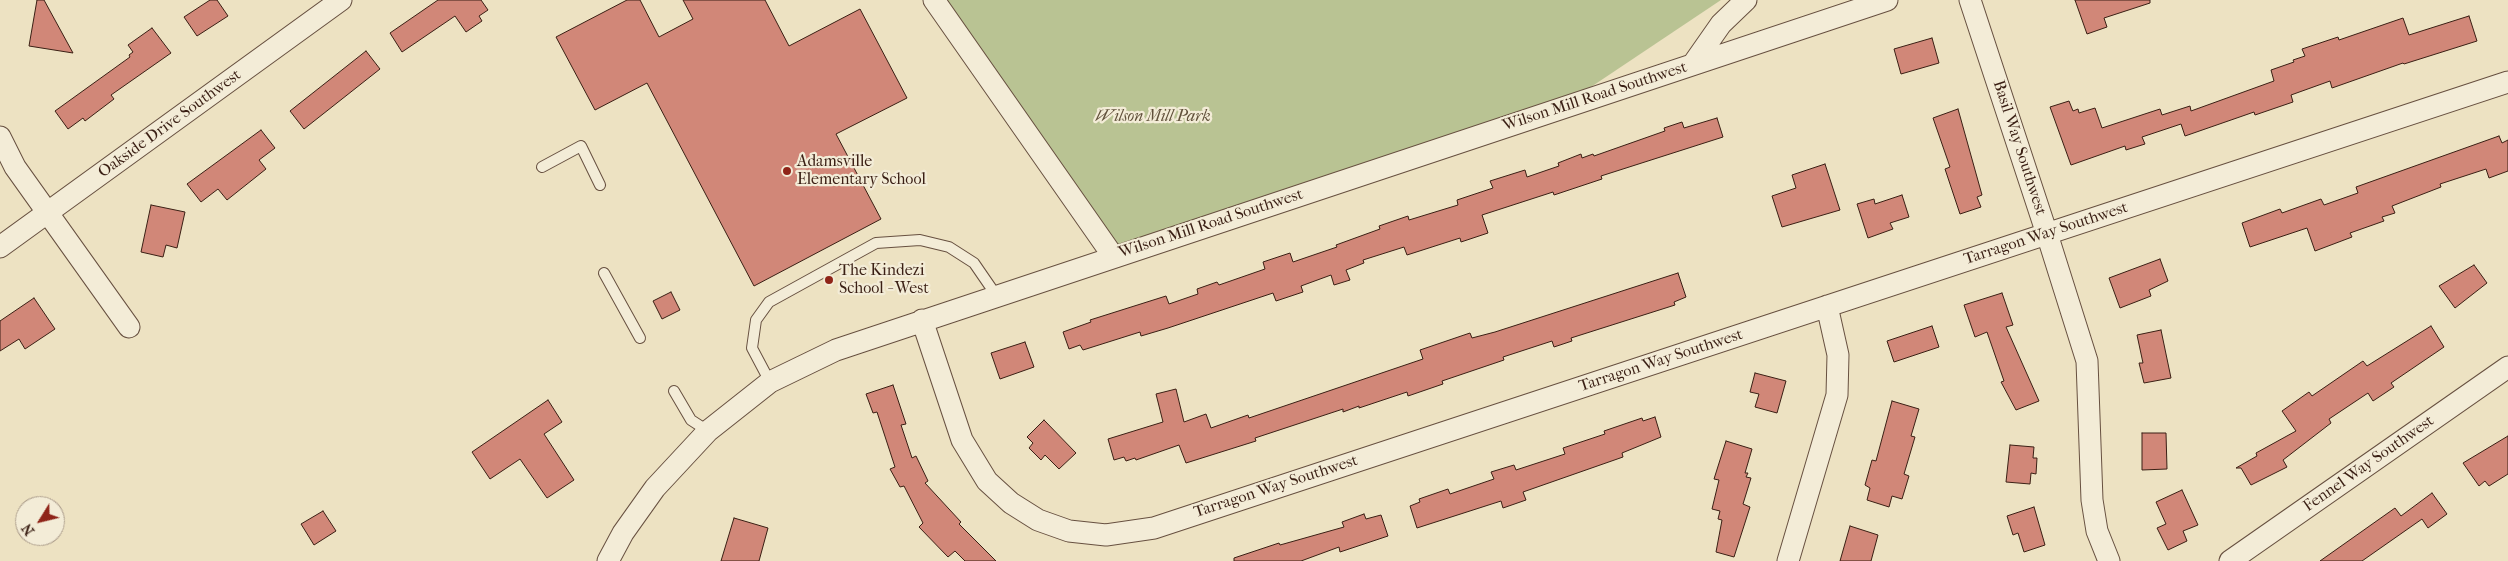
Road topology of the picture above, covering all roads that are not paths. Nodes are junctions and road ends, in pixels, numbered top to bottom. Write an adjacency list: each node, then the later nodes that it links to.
1 (341, 0): 11 (street, Oakside Drive Southwest)
2 (934, 0): 14 (street)
3 (1746, 0): 6 (street)
4 (1887, 0): 6 (street, Wilson Mill Road Southwest)
5 (1970, 0): 12 (street, Basil Way Southwest)
6 (1693, 64): 14 (street, Wilson Mill Road Southwest)
7 (2508, 82): 12 (street, Tarragon Way Southwest)
8 (0, 137): 11 (street)
9 (542, 167): 10 (lane)
10 (600, 185)
11 (47, 213): 13 (street, Oakside Drive Southwest); 19 (street)
12 (2048, 234): 17 (street, Tarragon Way Southwest); 27 (street, Basil Way Southwest)
13 (0, 247)
14 (1113, 256): 16 (street, Wilson Mill Road Southwest)
15 (604, 273): 20 (lane)
16 (996, 295): 18 (street, Wilson Mill Road Southwest); 22 (lane)
17 (1827, 306): 18 (street, Tarragon Way Southwest); 26 (street)
18 (922, 320): 22 (street, Wilson Mill Road Southwest)
19 (129, 328)
20 (640, 338)
21 (2508, 368): 28 (street, Fennel Way Southwest)
22 (770, 382): 24 (street, Wilson Mill Road Southwest)
23 (674, 391): 24 (lane)
24 (708, 431): 25 (street, Wilson Mill Road Southwest)
25 (608, 561)
26 (1788, 561)
27 (2109, 561)
28 (2230, 561)

